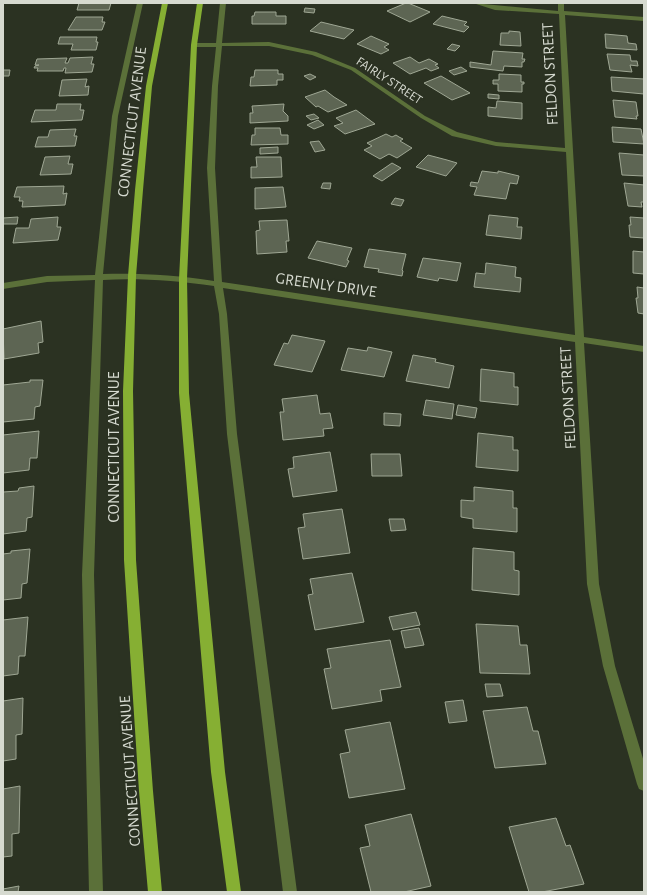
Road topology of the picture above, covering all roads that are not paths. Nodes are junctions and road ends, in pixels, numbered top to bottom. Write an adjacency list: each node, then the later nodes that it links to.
1 (140, 3): 13 (street)
2 (165, 3): 12 (main road, CONNECTICUT AVENUE)
3 (200, 3): 9 (main road)
4 (224, 3): 10 (street)
5 (476, 3): 7 (street)
6 (561, 3): 7 (street, FELDON STREET)
7 (561, 14): 8 (street); 11 (street, FELDON STREET)
8 (644, 18)
9 (194, 45): 10 (street, FAIRLY STREET); 14 (main road)
10 (219, 45): 11 (street, FAIRLY STREET); 15 (street)
11 (569, 150): 17 (street, FELDON STREET)
12 (132, 276): 13 (street, GREENLY DRIVE); 14 (street, GREENLY DRIVE); 21 (main road, CONNECTICUT AVENUE)
13 (99, 277): 16 (street, GREENLY DRIVE); 20 (street)
14 (183, 279): 15 (street, GREENLY DRIVE); 22 (main road)
15 (218, 285): 17 (street, GREENLY DRIVE); 23 (street)
16 (3, 286)
17 (580, 338): 18 (street, GREENLY DRIVE); 19 (street, FELDON STREET)
18 (644, 349)
19 (644, 784)
20 (96, 892)
21 (154, 892)
22 (234, 892)
23 (290, 892)

